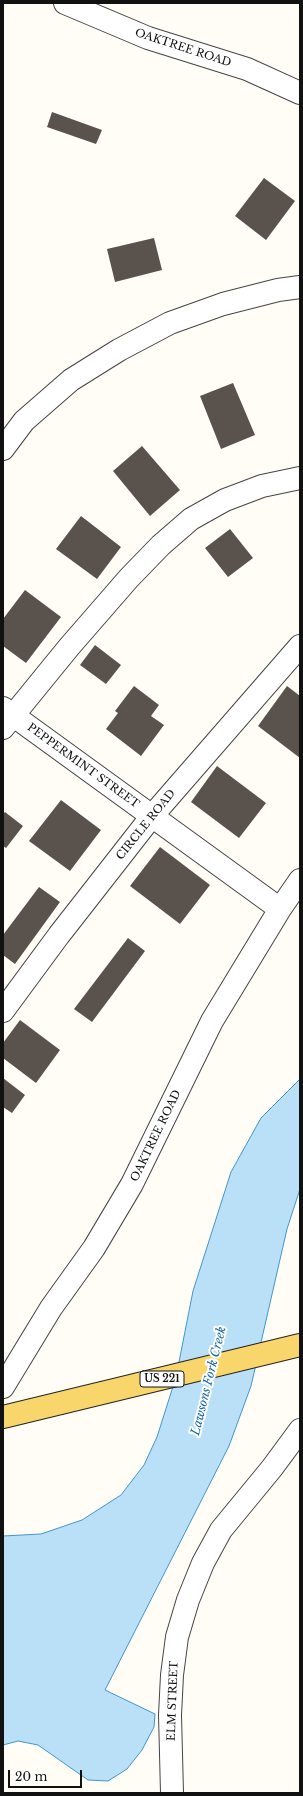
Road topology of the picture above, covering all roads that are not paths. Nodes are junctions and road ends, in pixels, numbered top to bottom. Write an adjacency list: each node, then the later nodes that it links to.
1 (65, 3): 2 (street, OAKTREE ROAD)
2 (300, 93)
3 (300, 287): 4 (street)
4 (3, 449)
5 (300, 478): 7 (street)
6 (300, 646): 8 (street, CIRCLE ROAD)
7 (6, 717): 8 (street, PEPPERMINT STREET)
8 (152, 816): 10 (street, PEPPERMINT STREET); 11 (street, CIRCLE ROAD)
9 (300, 880): 10 (street, OAKTREE ROAD)
10 (280, 909): 13 (street, OAKTREE ROAD)
11 (3, 1011)
12 (300, 1345): 14 (main road, US 221)
13 (3, 1387)
14 (13, 1414)
15 (300, 1430): 16 (street, ELM STREET)
16 (172, 1793)

